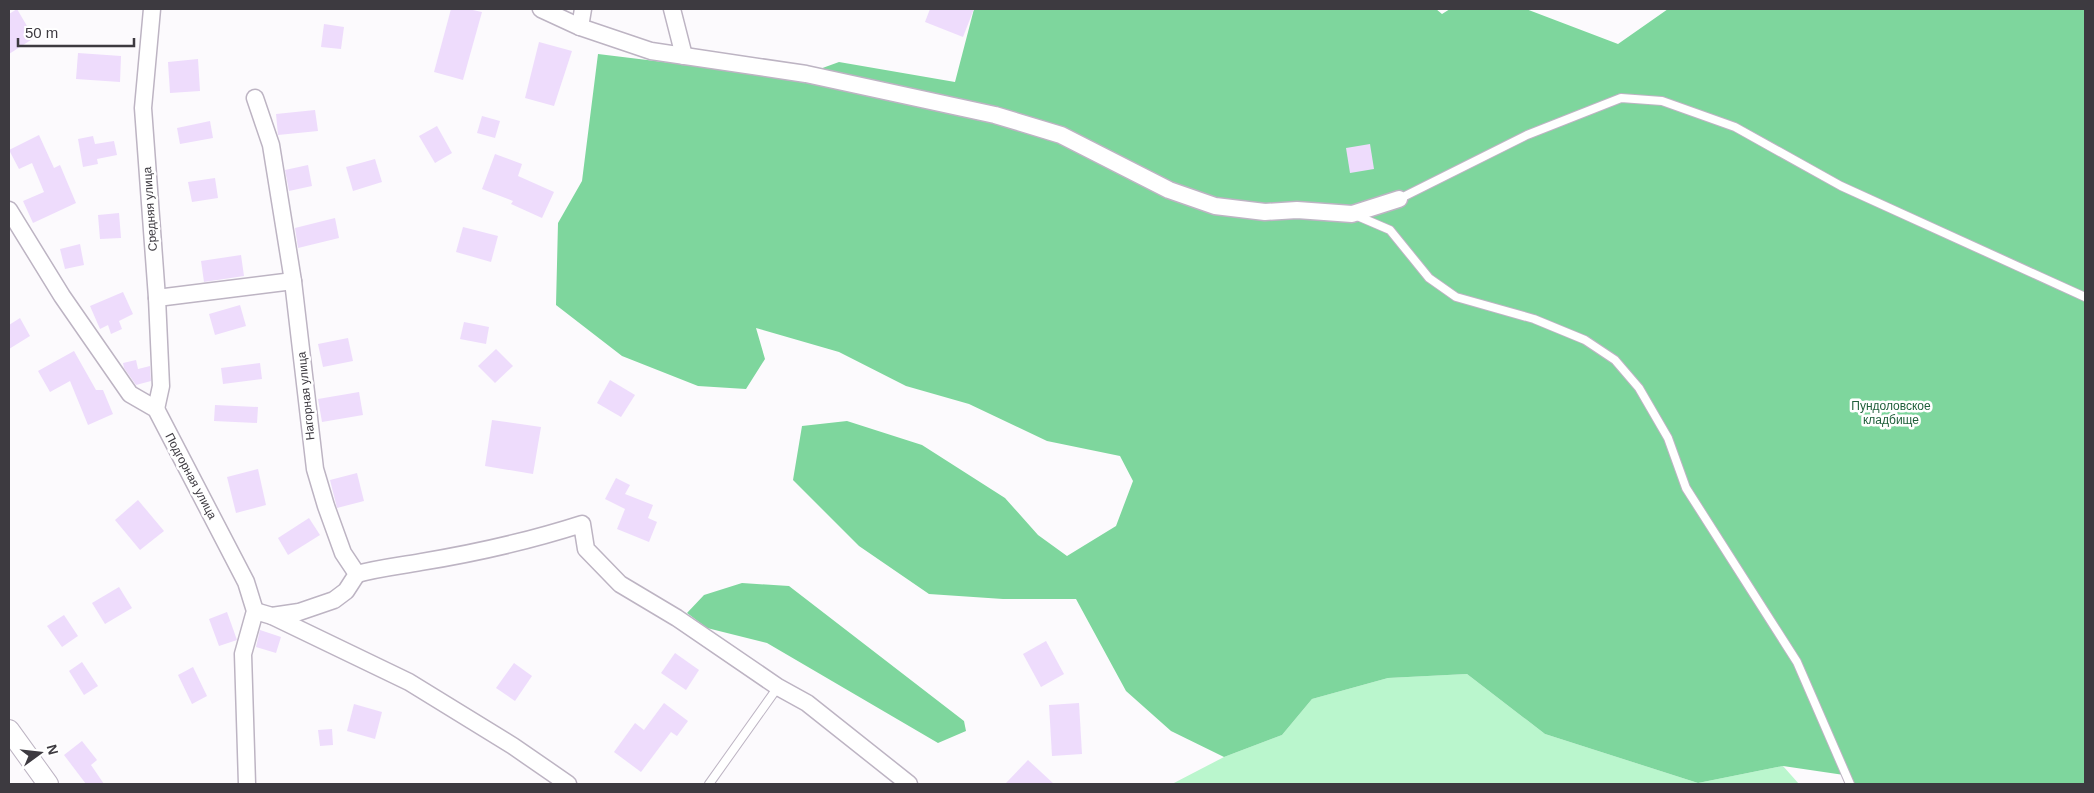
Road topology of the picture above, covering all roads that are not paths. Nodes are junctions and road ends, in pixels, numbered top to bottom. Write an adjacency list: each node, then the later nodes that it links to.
1 (152, 9): 13 (street, Средняя улица)
2 (541, 9): 5 (street)
3 (583, 9): 5 (street)
4 (672, 9): 6 (street)
5 (580, 27): 6 (street)
6 (684, 56): 10 (street)
7 (255, 98): 11 (street, Нагорная улица)
8 (1399, 199): 10 (street); 12 (lane)
9 (9, 210): 14 (street)
10 (1352, 214): 25 (lane)
11 (293, 281): 13 (street); 15 (street, Нагорная улица)
12 (2085, 297)
13 (157, 298): 14 (street, Средняя улица)
14 (156, 409): 16 (street, Подгорная улица)
15 (357, 574): 17 (street); 18 (street)
16 (255, 611): 17 (street); 21 (street)
17 (272, 616): 22 (street)
18 (778, 687): 23 (lane); 24 (street)
19 (9, 730): 20 (street)
20 (48, 784)
21 (247, 784)
22 (568, 784)
23 (709, 784)
24 (909, 784)
25 (1850, 784)

